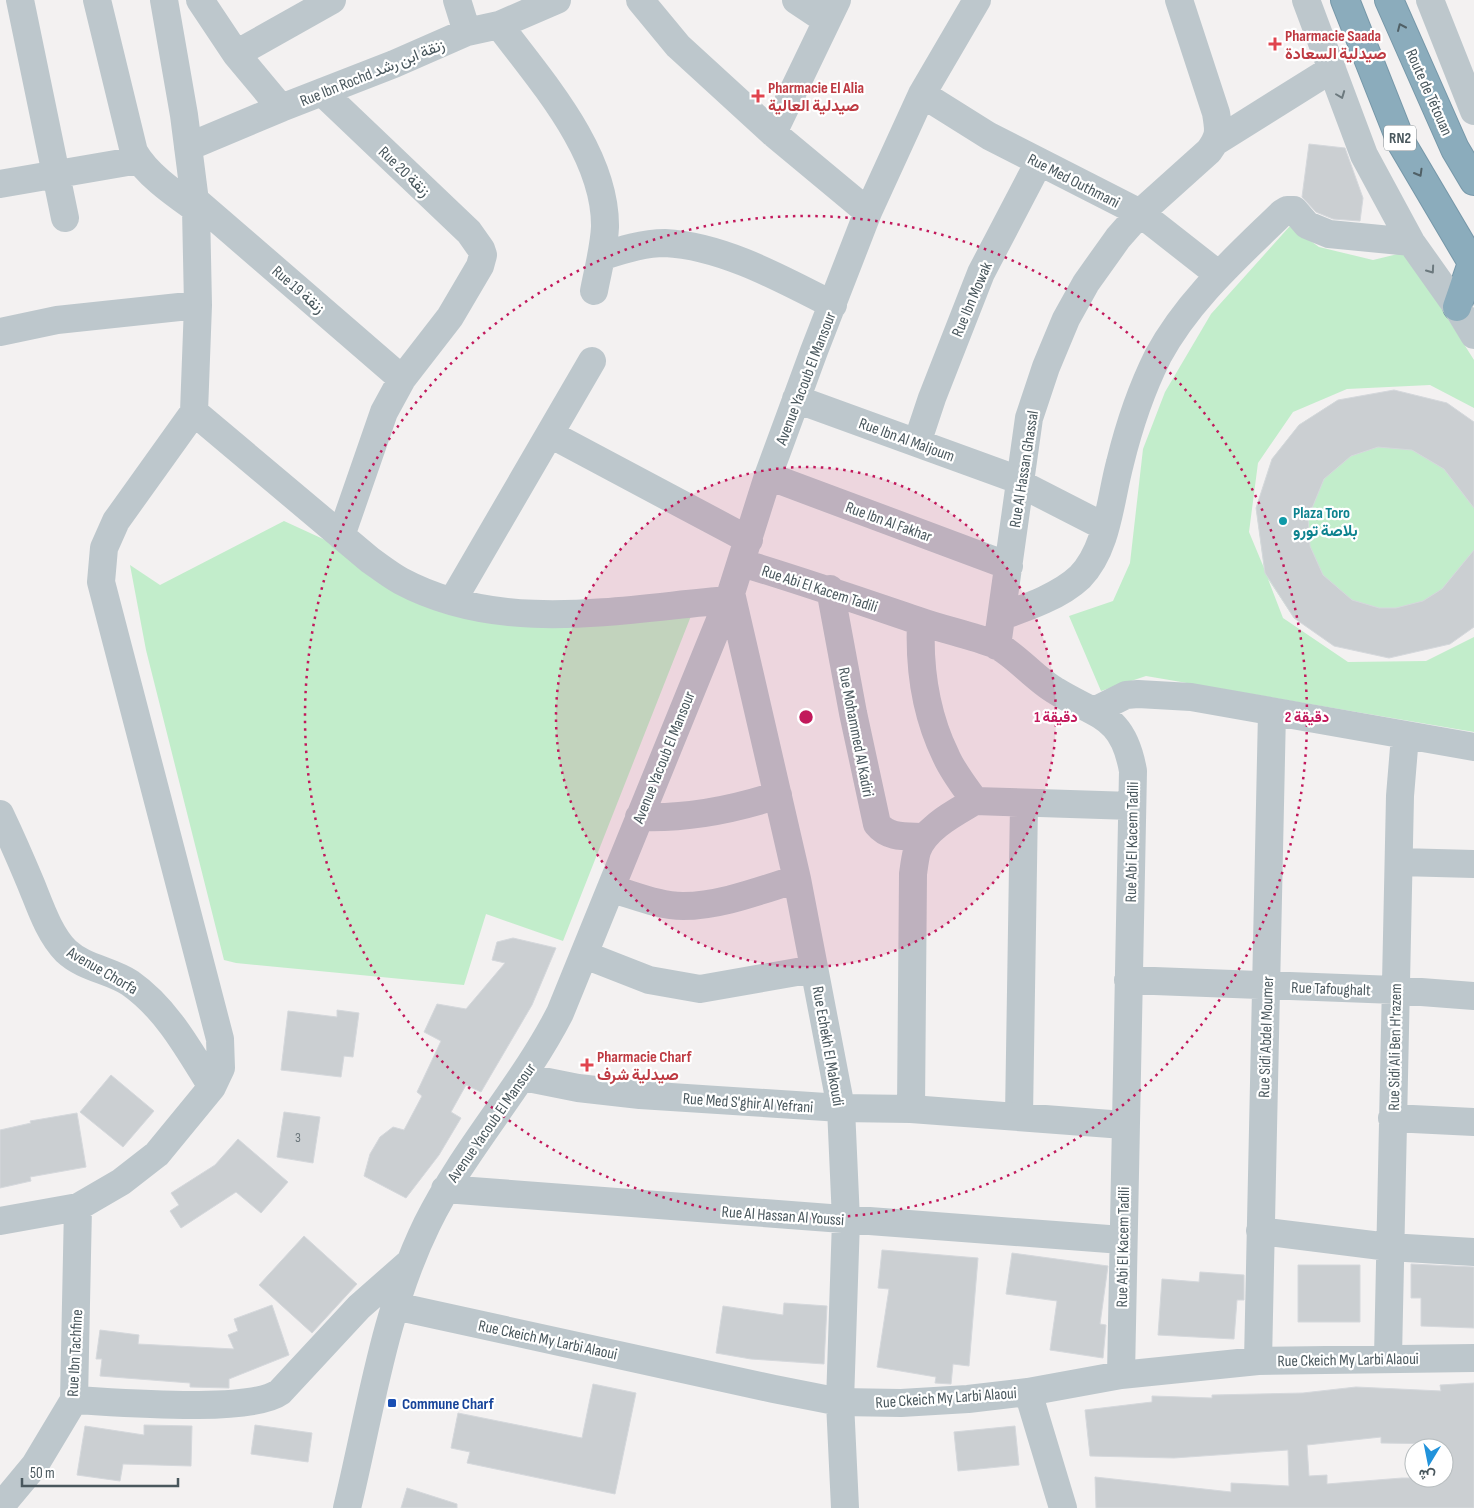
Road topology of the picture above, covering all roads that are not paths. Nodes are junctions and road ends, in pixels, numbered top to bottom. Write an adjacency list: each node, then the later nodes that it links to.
1 (20, 0): 30 (street)
2 (97, 0): 28 (street)
3 (164, 0): 27 (street)
4 (200, 0): 19 (street)
5 (332, 0): 19 (street)
6 (456, 0): 18 (street)
7 (556, 0): 17 (street, Rue Ibn Rochd زنقة ابن رشد)
8 (640, 0): 25 (street)
9 (796, 0): 16 (street)
10 (977, 0): 22 (street, Avenue Yacoub El Mansour)
11 (1179, 0): 26 (street)
12 (1306, 0): 20 (street)
13 (1345, 0): 39 (highway, RN2, one-way to 39)
14 (1389, 0): 31 (highway, Route de Tétouan, one-way to 14)
15 (1430, 0): 24 (street)
16 (832, 10): 25 (street)
17 (499, 25): 18 (street, Rue Ibn Rochd زنقة ابن رشد); 38 (street)
18 (467, 32): 21 (street, Rue Ibn Rochd زنقة ابن رشد)
19 (236, 54): 23 (street)
20 (1332, 69): 26 (street, Rue Al Hassan Ghassal); 37 (street, one-way to 37)
21 (322, 92): 23 (street, Rue Ibn Rochd زنقة ابن رشد); 48 (street, Rue 20 زنقة)
22 (922, 94): 29 (street, Rue Med Outhmani); 34 (street, Avenue Yacoub El Mansour)
23 (281, 108): 27 (street, Rue Ibn Rochd زنقة ابن رشد)
24 (1474, 111)
25 (773, 133): 34 (street)
26 (1217, 140): 35 (street, Rue Al Hassan Ghassal)
27 (188, 147): 33 (street)
28 (139, 160): 30 (street); 33 (street, Rue 19 زنقة)
29 (1039, 162): 35 (street, Rue Med Outhmani); 52 (street, Rue Ibn Mowak)
30 (56, 174): 32 (street); 36 (street)
31 (1474, 181)
32 (0, 184)
33 (196, 205): 43 (street); 48 (street, Rue 19 زنقة)
34 (868, 212): 42 (street, Avenue Yacoub El Mansour)
35 (1140, 213): 40 (street, Rue Med Outhmani); 54 (street, Rue Al Hassan Ghassal)
36 (65, 218)
37 (1411, 242): 40 (street); 44 (street, one-way to 44)
38 (601, 257): 41 (street); 42 (street)
39 (1473, 264): 44 (highway)
40 (1219, 275): 55 (street)
41 (594, 291)
42 (833, 304): 49 (street, Avenue Yacoub El Mansour)
43 (198, 305): 45 (street); 50 (street)
44 (1457, 307): 46 (street)
45 (0, 332)
46 (1474, 335)
47 (592, 362): 51 (street)
48 (402, 379): 56 (street)
49 (796, 399): 52 (street, Rue Ibn Al Maljoum); 53 (street, Avenue Yacoub El Mansour)
50 (194, 412): 56 (street); 87 (street)
51 (550, 434): 57 (street, Rue Abi El Kacem Tadili); 61 (street)
52 (917, 443): 54 (street, Rue Ibn Al Maljoum)
53 (768, 476): 57 (street, Avenue Yacoub El Mansour); 58 (street, Rue Ibn Al Fakhar)
54 (1019, 481): 55 (street, Rue Ibn Al Maljoum); 58 (street, Rue Al Hassan Ghassal)
55 (1105, 527): 62 (street)
56 (341, 536): 61 (street)
57 (746, 551): 59 (street, Rue Abi El Kacem Tadili); 60 (street, Avenue Yacoub El Mansour)
58 (1009, 566): 62 (street, Rue Al Hassan Ghassal)
59 (830, 589): 63 (street, Rue Abi El Kacem Tadili); 75 (street, Rue Mohammed Al Kadiri)
60 (729, 596): 61 (street); 69 (street, Rue Echekh El Makoudi); 74 (street, Avenue Yacoub El Mansour)
61 (453, 600)
62 (1002, 616): 64 (street, Rue Al Hassan Ghassal)
63 (921, 622): 64 (street, Rue Abi El Kacem Tadili); 70 (street)
64 (997, 646): 65 (street, Rue Abi El Kacem Tadili)
65 (1096, 710): 66 (street); 72 (street, Rue Abi El Kacem Tadili)
66 (1272, 712): 67 (street); 83 (street, Rue Sidi Abdel Moumer)
67 (1405, 736): 68 (street); 76 (street, Rue Sidi Ali Ben H'razem)
68 (1474, 747)
69 (778, 795): 74 (street); 78 (street, Rue Echekh El Makoudi)
70 (975, 801): 71 (street); 75 (street)
71 (1024, 804): 72 (street); 90 (street)
72 (1132, 806): 82 (street, Rue Abi El Kacem Tadili)
73 (0, 814): 87 (street, Avenue Chorfa)
74 (639, 817): 79 (street, Avenue Yacoub El Mansour)
75 (925, 837): 89 (street)
76 (1399, 862): 77 (street); 84 (street, Rue Sidi Ali Ben H'razem)
77 (1474, 864)
78 (797, 879): 79 (street); 81 (street, Rue Echekh El Makoudi)
79 (612, 889): 80 (street, Avenue Yacoub El Mansour)
80 (584, 955): 81 (street); 86 (street, Avenue Yacoub El Mansour)
81 (814, 968): 88 (street, Rue Echekh El Makoudi)
82 (1128, 980): 83 (street, Rue Tafoughalt); 93 (street, Rue Abi El Kacem Tadili)
83 (1268, 986): 84 (street, Rue Tafoughalt); 98 (street, Rue Sidi Abdel Moumer)
84 (1395, 990): 85 (street, Rue Tafoughalt); 91 (street, Rue Sidi Ali Ben H'razem)
85 (1474, 996)
86 (523, 1077): 88 (street, Rue Med S'ghir Al Yefrani); 94 (street, Avenue Yacoub El Mansour)
87 (212, 1087): 95 (street)
88 (841, 1108): 89 (street, Rue Med S'ghir Al Yefrani); 97 (street, Rue Echekh El Makoudi)
89 (911, 1109): 90 (street, Rue Med S'ghir Al Yefrani)
90 (1019, 1116): 93 (street, Rue Med S'ghir Al Yefrani)
91 (1392, 1118): 92 (street); 100 (street, Rue Sidi Ali Ben H'razem)
92 (1474, 1122)
93 (1124, 1125): 99 (street, Rue Abi El Kacem Tadili)
94 (445, 1189): 97 (street, Rue Al Hassan Al Youssi); 102 (street, Avenue Yacoub El Mansour)
95 (78, 1207): 96 (street); 109 (street, Rue Ibn Tachfine)
96 (0, 1220)
97 (846, 1220): 99 (street, Rue Al Hassan Al Youssi); 110 (street, Rue Echekh El Makoudi)
98 (1260, 1231): 100 (street); 106 (street, Rue Sidi Abdel Moumer)
99 (1122, 1240): 107 (street, Rue Abi El Kacem Tadili)
100 (1389, 1247): 101 (street); 104 (street, Rue Sidi Ali Ben H'razem)
101 (1474, 1252)
102 (409, 1264): 103 (street, Avenue Yacoub El Mansour); 109 (street)
103 (395, 1306): 110 (street, Rue Ckeich My Larbi Alaoui); 112 (street, Avenue Yacoub El Mansour)
104 (1388, 1358): 105 (street, Rue Ckeich My Larbi Alaoui); 106 (street, Rue Ckeich My Larbi Alaoui)
105 (1474, 1358)
106 (1258, 1361): 107 (street, Rue Ckeich My Larbi Alaoui)
107 (1121, 1374): 108 (street, Rue Ckeich My Larbi Alaoui)
108 (1028, 1392): 110 (street, Rue Ckeich My Larbi Alaoui); 114 (street)
109 (74, 1400): 111 (street, Rue Ibn Tachfine)
110 (840, 1402): 113 (street, Rue Echekh El Makoudi)
111 (0, 1507)
112 (347, 1508)
113 (844, 1508)
114 (1063, 1508)

